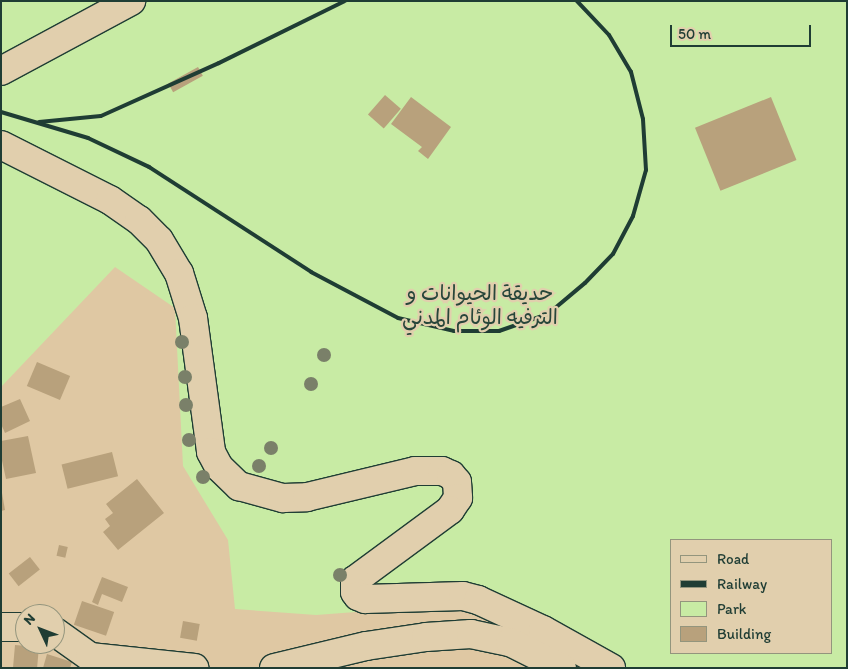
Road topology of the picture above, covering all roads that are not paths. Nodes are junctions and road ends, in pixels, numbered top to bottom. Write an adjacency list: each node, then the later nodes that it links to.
1 (131, 1): 2 (street)
2 (1, 71)
3 (1, 145): 10 (street)
4 (15, 627): 5 (street)
5 (1, 628)
6 (65, 639): 7 (street)
7 (194, 668)
8 (274, 668): 9 (street)
9 (562, 668)
10 (611, 668)

